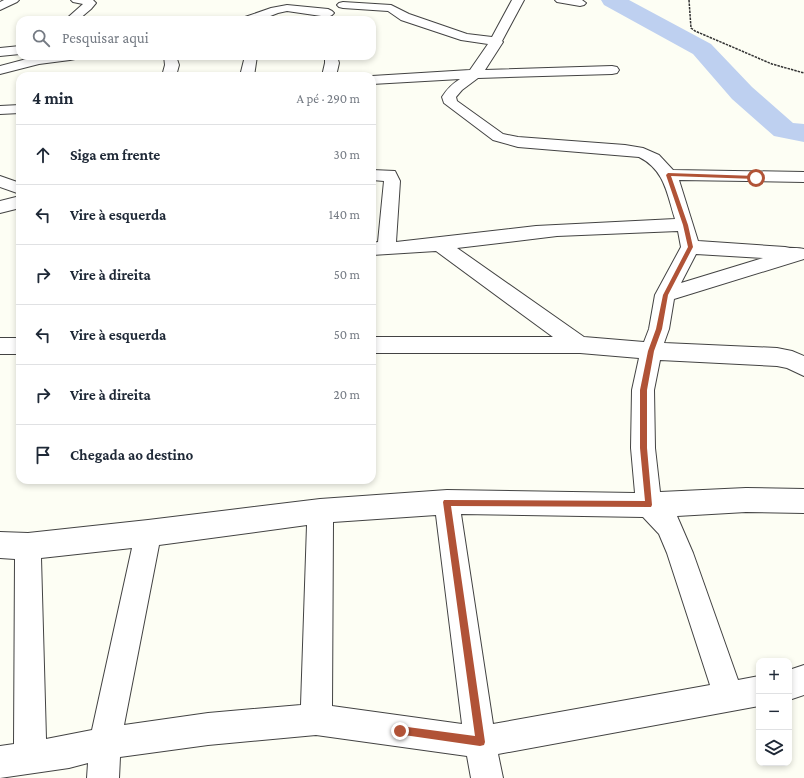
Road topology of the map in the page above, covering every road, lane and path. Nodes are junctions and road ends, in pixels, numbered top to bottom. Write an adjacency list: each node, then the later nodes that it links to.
1 (13, 0): 8 (street)
2 (77, 0): 9 (street)
3 (518, 0): 13 (street)
4 (561, 0): 7 (street)
5 (689, 0): 25 (path)
6 (345, 2): 12 (street); 13 (street)
7 (580, 3)
8 (0, 7)
9 (75, 16)
10 (259, 16): 11 (street)
11 (320, 16)
12 (325, 16)
13 (497, 42): 26 (street)
14 (16, 50): 15 (street)
15 (0, 52)
16 (38, 60): 20 (street)
17 (171, 60): 22 (street)
18 (250, 60): 23 (street)
19 (332, 60): 24 (street)
20 (0, 70)
21 (612, 70): 26 (street)
22 (170, 72)
23 (248, 72)
24 (330, 72)
25 (804, 73)
26 (474, 74): 27 (street); 31 (street)
27 (376, 80)
28 (16, 109): 29 (street)
29 (0, 110)
30 (376, 175): 40 (street)
31 (668, 175): 32 (street); 37 (street)
32 (804, 177)
33 (0, 181): 34 (street)
34 (16, 187)
35 (16, 203): 36 (street)
36 (0, 207)
37 (685, 225): 38 (street); 39 (street)
38 (439, 244): 40 (street); 44 (street)
39 (690, 247): 41 (street); 42 (street)
40 (379, 249)
41 (801, 254): 42 (street)
42 (666, 295): 47 (street)
43 (376, 345): 44 (street)
44 (580, 345): 47 (street)
45 (0, 346): 46 (street)
46 (16, 346)
47 (651, 351): 48 (street); 51 (street)
48 (804, 367)
49 (804, 501): 51 (street)
50 (447, 502): 51 (street); 52 (street); 61 (street)
51 (649, 505): 59 (street)
52 (320, 510): 53 (street); 60 (street)
53 (148, 533): 55 (street); 62 (street)
54 (0, 545): 55 (street)
55 (28, 546): 63 (street)
56 (804, 680): 57 (street)
57 (792, 683)
58 (756, 692): 59 (street)
59 (729, 697): 61 (street)
60 (316, 719): 61 (street); 62 (street)
61 (480, 742): 66 (street)
62 (105, 743): 63 (street); 65 (street)
63 (30, 758): 64 (street)
64 (0, 762)
65 (103, 778)
66 (487, 778)

